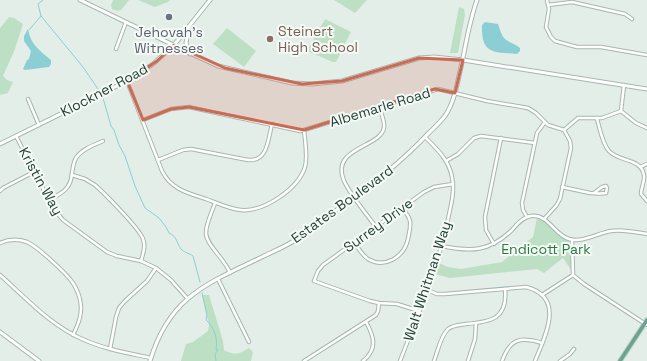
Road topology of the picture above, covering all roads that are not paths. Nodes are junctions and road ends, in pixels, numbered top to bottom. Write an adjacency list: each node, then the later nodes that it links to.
1 (80, 0): 7 (street)
2 (210, 0): 8 (street, Klockner Road)
3 (477, 0): 13 (street, Estates Boulevard)
4 (547, 0): 5 (street)
5 (548, 5): 6 (street); 12 (street)
6 (632, 19)
7 (126, 22): 9 (street); 10 (street)
8 (189, 26): 9 (street, Klockner Road); 11 (street)
9 (174, 45): 11 (street); 14 (street, Klockner Road)
10 (116, 49)
11 (190, 54): 13 (street)
12 (647, 55)
13 (463, 60): 15 (street); 17 (street, Estates Boulevard)
14 (127, 81): 22 (street); 25 (street, Klockner Road)
15 (624, 85): 16 (street); 20 (street)
16 (647, 90)
17 (455, 93): 19 (street, Albemarle Road); 23 (street, Albemarle Road); 30 (street, Estates Boulevard)
18 (28, 99): 25 (street)
19 (379, 107): 27 (street, Albemarle Road); 47 (street)
20 (621, 111): 21 (street); 26 (street)
21 (597, 119): 28 (street); 38 (street)
22 (143, 120): 24 (street, Albemarle Road); 35 (street)
23 (545, 122): 28 (street, Albemarle Road); 33 (street)
24 (272, 124): 27 (street, Albemarle Road); 35 (street)
25 (39, 125): 29 (street, Klockner Road)
26 (647, 128)
27 (304, 130): 50 (street)
28 (564, 130): 44 (street)
29 (16, 136): 34 (street, Klockner Road); 39 (street, Kristin Way)
30 (425, 137): 36 (street, Walt Whitman Way); 47 (street, Estates Boulevard)
31 (501, 138): 33 (street); 36 (street); 59 (street)
32 (103, 141): 42 (street)
33 (535, 143): 52 (street)
34 (0, 144)
35 (158, 160): 50 (street)
36 (446, 161): 43 (street, Walt Whitman Way)
37 (647, 164): 38 (street)
38 (640, 167): 41 (street)
39 (34, 172): 45 (street); 48 (street, Kristin Way)
40 (647, 172): 41 (street)
41 (644, 174): 49 (street)
42 (72, 175): 48 (street); 61 (street)
43 (453, 184): 51 (street, Surrey Drive); 60 (street, Walt Whitman Way)
44 (562, 187): 46 (street); 53 (street)
45 (0, 191)
46 (594, 193): 46 (street)
47 (355, 198): 54 (street); 63 (street, Estates Boulevard)
48 (49, 200): 61 (street, Kristin Way)
49 (647, 201)
50 (215, 203): 63 (street)
51 (402, 208): 54 (street, Surrey Drive); 58 (street)
52 (527, 217): 53 (street); 59 (street)
53 (544, 219): 56 (street)
54 (376, 227): 58 (street, Surrey Drive)
55 (647, 234): 56 (street)
56 (572, 240): 65 (street)
57 (0, 242): 77 (street)
58 (354, 242): 71 (street, Surrey Drive)
59 (494, 244): 60 (street)
60 (442, 246): 68 (street, Walt Whitman Way)
61 (141, 261): 62 (street, Kristin Way)
62 (156, 268): 70 (street, Kristin Way); 80 (street)
63 (230, 273): 66 (street, Estates Boulevard)
64 (0, 275): 77 (street)
65 (573, 275): 69 (street); 75 (street)
66 (218, 279): 70 (street, Estates Boulevard); 78 (street)
67 (505, 289): 68 (street); 69 (street); 74 (street)
68 (427, 290): 72 (street, Walt Whitman Way)
69 (542, 295): 79 (street)
70 (187, 298): 82 (street, Estates Boulevard)
71 (379, 304): 72 (street); 73 (street)
72 (419, 312): 86 (street, Walt Whitman Way)
73 (366, 322): 84 (street); 85 (street)
74 (476, 323): 87 (street); 88 (street)
75 (646, 323): 92 (main road)
76 (0, 332): 83 (street)
77 (73, 335): 80 (street)
78 (248, 342)
79 (542, 343): 89 (street); 90 (street)
80 (110, 349): 82 (street)
81 (574, 349): 91 (street)
82 (150, 360)
83 (39, 361)
84 (304, 361)
85 (363, 361)
86 (400, 361)
87 (434, 361)
88 (468, 361)
89 (502, 361)
90 (536, 361)
91 (560, 361)
92 (620, 361)

